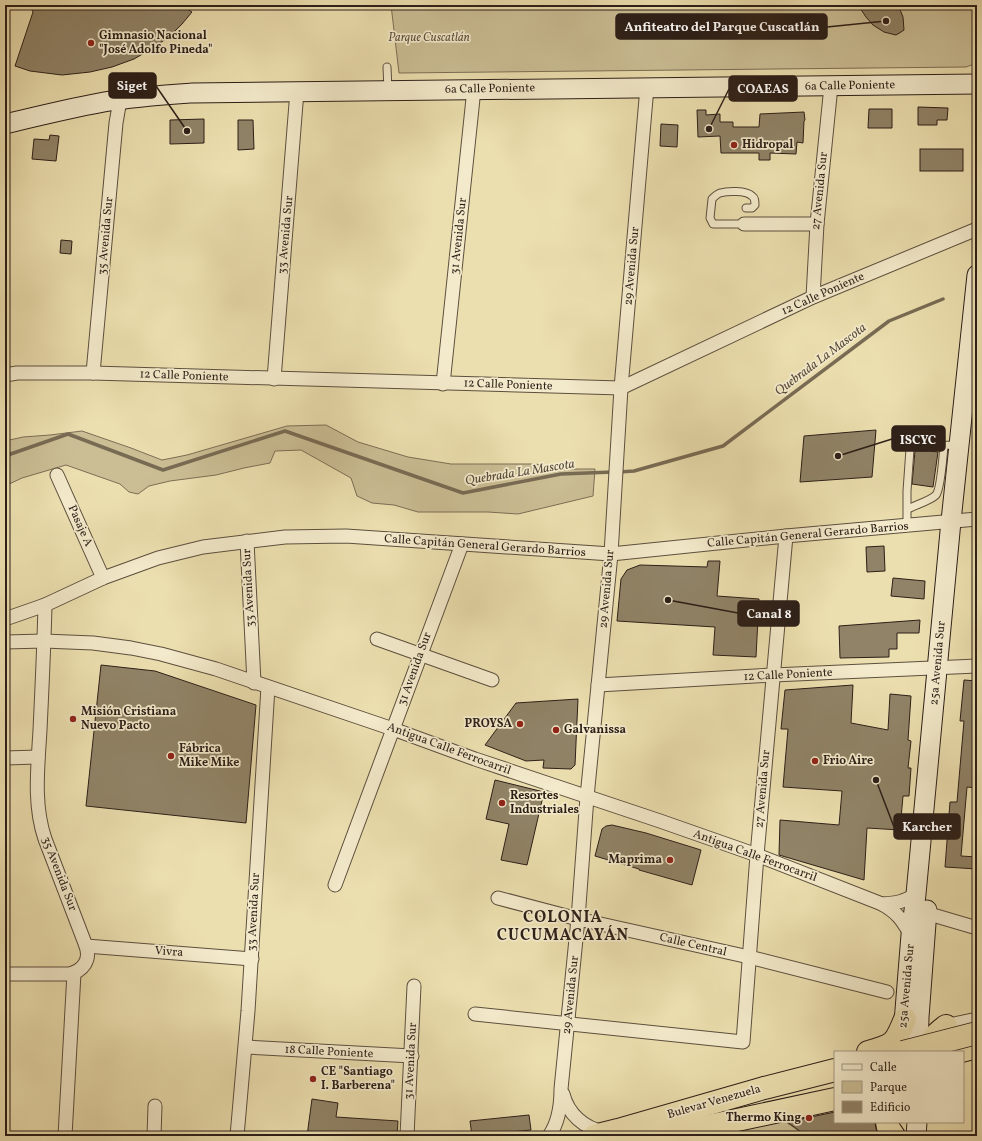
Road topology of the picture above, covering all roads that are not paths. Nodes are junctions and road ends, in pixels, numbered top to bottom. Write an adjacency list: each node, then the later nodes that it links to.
1 (387, 67): 6 (lane)
2 (977, 84): 3 (street, 6a Calle Poniente)
3 (831, 86): 4 (street, 6a Calle Poniente); 12 (street, 27 Avenida Sur)
4 (647, 87): 5 (street, 6a Calle Poniente); 21 (street, 29 Avenida Sur)
5 (474, 89): 6 (street, 6a Calle Poniente); 20 (street, 31 Avenida Sur)
6 (388, 90): 7 (street, 6a Calle Poniente)
7 (297, 91): 8 (street, 6a Calle Poniente); 19 (street, 33 Avenida Sur)
8 (120, 100): 9 (street, 6a Calle Poniente); 17 (street, 35 Avenida Sur)
9 (5, 124)
10 (746, 208): 11 (lane)
11 (744, 224): 12 (street)
12 (817, 224): 15 (street, 27 Avenida Sur)
13 (977, 229): 15 (street, 12 Calle Poniente)
14 (977, 275): 22 (street, 25a Avenida Sur)
15 (813, 297): 21 (street, 12 Calle Poniente)
16 (977, 364): 25 (street, 25a Avenida Sur)
17 (94, 373): 18 (street, 12 Calle Poniente); 19 (street, 12 Calle Poniente)
18 (5, 375)
19 (274, 379): 20 (street, 12 Calle Poniente)
20 (443, 384): 21 (street, 12 Calle Poniente)
21 (621, 388): 30 (street, 29 Avenida Sur)
22 (952, 446): 24 (lane); 24 (lane); 25 (street, 25a Avenida Sur)
23 (57, 475): 31 (street, Pasaje A)
24 (908, 509): 26 (lane)
25 (962, 520): 26 (street, Calle Capitán General Gerardo Barrios); 39 (street, 25a Avenida Sur)
26 (907, 526): 27 (street, Calle Capitán General Gerardo Barrios)
27 (786, 536): 30 (street, Calle Capitán General Gerardo Barrios); 40 (street, 27 Avenida Sur)
28 (247, 541): 29 (street, Calle Capitán General Gerardo Barrios); 31 (street, Calle Capitán General Gerardo Barrios); 42 (street, 33 Avenida Sur)
29 (462, 544): 30 (street, Calle Capitán General Gerardo Barrios); 37 (street, 31 Avenida Sur)
30 (611, 554): 43 (street, 29 Avenida Sur)
31 (103, 578): 32 (street, Calle Capitán General Gerardo Barrios)
32 (45, 605): 33 (street, Calle Capitán General Gerardo Barrios); 35 (street, 35 Avenida Sur)
33 (5, 619)
34 (377, 639): 37 (street)
35 (44, 641): 36 (street, Antigua Calle Ferrocarril); 42 (street, Antigua Calle Ferrocarril); 46 (street, 35 Avenida Sur)
36 (5, 642)
37 (420, 654): 41 (street); 45 (street, 31 Avenida Sur)
38 (977, 666): 39 (street, 12 Calle Poniente)
39 (943, 668): 40 (street, 12 Calle Poniente); 51 (street, 25a Avenida Sur); 54 (street, 25a Avenida Sur)
40 (773, 675): 43 (street, 12 Calle Poniente); 49 (street, 27 Avenida Sur)
41 (492, 680)
42 (254, 683): 44 (street, Antigua Calle Ferrocarril)
43 (598, 685): 48 (street, 29 Avenida Sur)
44 (268, 687): 45 (street, Antigua Calle Ferrocarril); 60 (street, 33 Avenida Sur)
45 (393, 729): 48 (street, Antigua Calle Ferrocarril); 50 (street, 31 Avenida Sur)
46 (38, 757): 47 (street); 58 (street, 35 Avenida Sur)
47 (5, 758)
48 (587, 797): 49 (street, Antigua Calle Ferrocarril); 55 (street, 29 Avenida Sur)
49 (757, 855): 53 (street, Antigua Calle Ferrocarril); 59 (street, 27 Avenida Sur)
50 (335, 885)
51 (916, 894): 53 (street, Antigua Calle Ferrocarril); 57 (street, 25a Avenida Sur)
52 (498, 898): 55 (street, Calle Central)
53 (882, 904): 57 (street, Antigua Calle Ferrocarril)
54 (926, 913): 56 (street); 66 (street, 25a Avenida Sur)
55 (578, 919): 59 (street, Calle Central); 68 (street, 29 Avenida Sur)
56 (977, 928)
57 (911, 935): 66 (street, 25a Avenida Sur)
58 (86, 946): 60 (street, Vivra); 61 (street, 35 Avenida Sur)
59 (749, 957): 64 (street, Calle Central); 68 (street, 27 Avenida Sur)
60 (252, 959): 71 (street, 33 Avenida Sur)
61 (74, 973): 62 (street); 94 (street)
62 (5, 974)
63 (414, 986): 80 (street, 31 Avenida Sur)
64 (887, 992)
65 (475, 1014): 68 (street)
66 (912, 1018): 69 (street); 73 (highway); 74 (street, 25a Avenida Sur); 76 (street, 25a Avenida Sur)
67 (977, 1019): 69 (street)
68 (568, 1024): 85 (street, 29 Avenida Sur)
69 (946, 1026): 77 (highway)
70 (977, 1033): 75 (highway, bridge)
71 (246, 1047): 80 (street, 18 Calle Poniente); 96 (street, 33 Avenida Sur)
72 (977, 1047): 78 (highway)
73 (872, 1051)
74 (903, 1051)
75 (907, 1051)
76 (918, 1051)
77 (933, 1051)
78 (961, 1051)
79 (977, 1054): 81 (highway)
80 (412, 1056): 97 (street, 31 Avenida Sur)
81 (964, 1058)
82 (834, 1061): 92 (highway)
83 (834, 1070): 86 (highway, Bulevar Venezuela)
84 (834, 1083): 86 (highway, Bulevar Venezuela)
85 (562, 1089): 93 (street, 29 Avenida Sur); 98 (street, 29 Avenida Sur)
86 (765, 1094): 92 (highway, Bulevar Venezuela)
87 (834, 1098): 92 (highway)
88 (155, 1106): 95 (street)
89 (887, 1123): 99 (highway)
90 (896, 1123): 99 (street)
91 (917, 1123): 100 (street)
92 (649, 1130): 93 (highway, Bulevar Venezuela)
93 (601, 1134)
94 (65, 1136)
95 (154, 1136)
96 (238, 1136)
97 (407, 1136)
98 (549, 1136)
99 (894, 1136)
100 (916, 1136)

